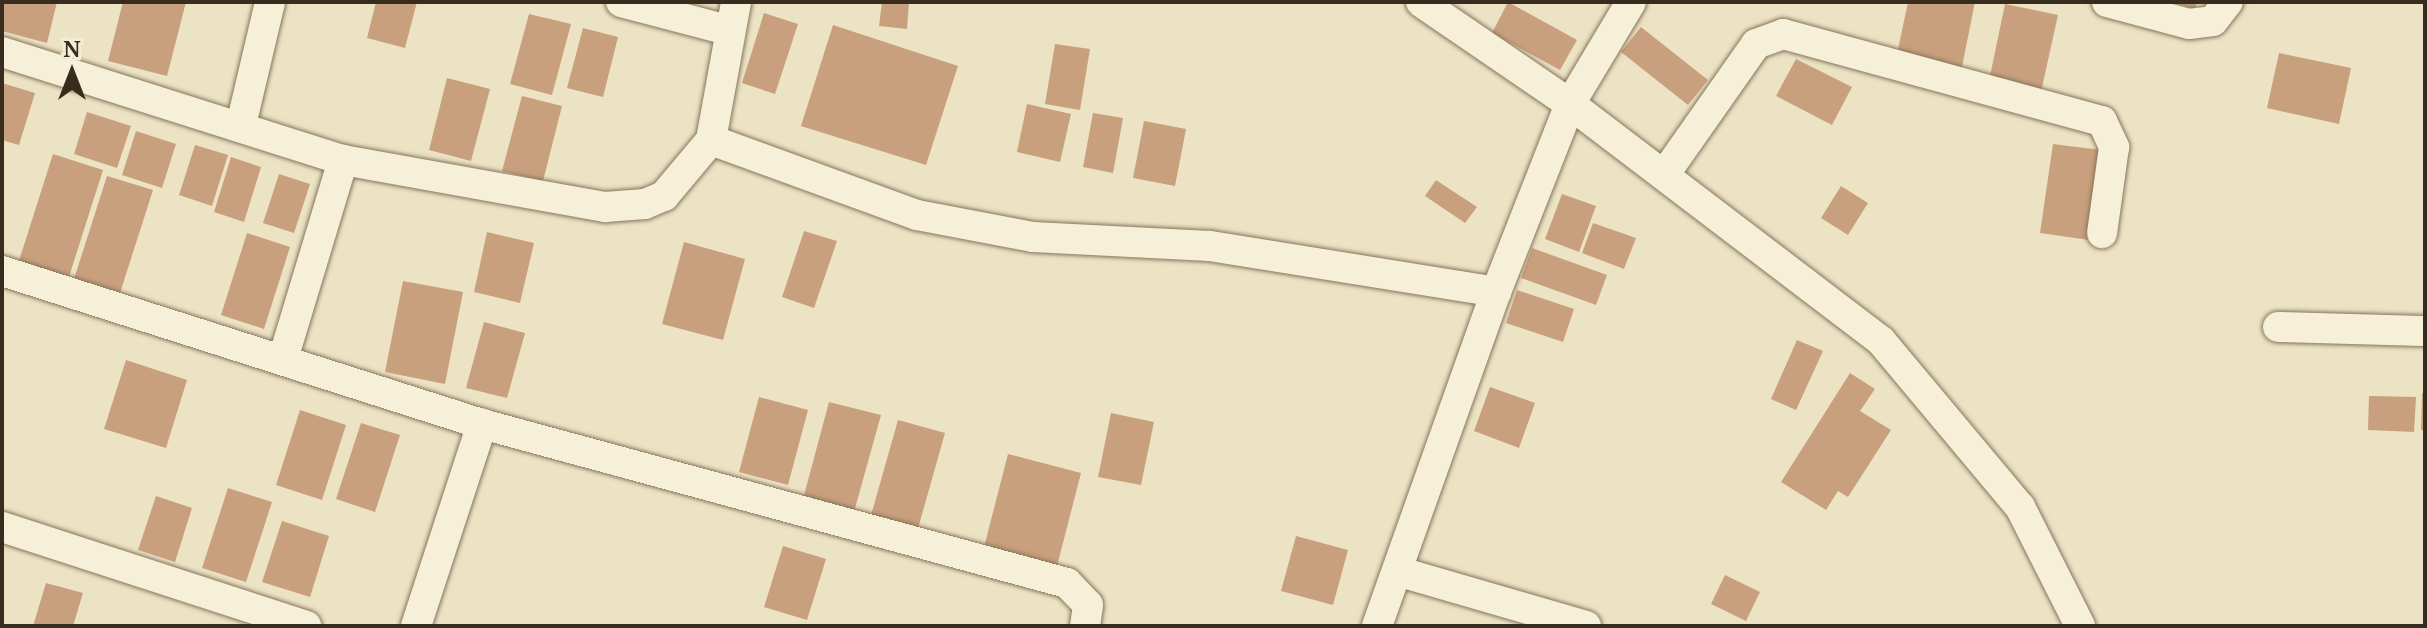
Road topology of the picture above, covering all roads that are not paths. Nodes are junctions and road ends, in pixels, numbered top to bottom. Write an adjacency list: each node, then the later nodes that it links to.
1 (270, 2): 10 (street)
2 (621, 2): 7 (street)
3 (1421, 2): 9 (street)
4 (1631, 2): 9 (street)
5 (2107, 2): 6 (street)
6 (2228, 2)
7 (732, 16): 11 (street)
8 (2, 52): 10 (street)
9 (1570, 104): 13 (street); 16 (street)
10 (241, 125): 12 (street)
11 (711, 140): 12 (street); 16 (street)
12 (343, 160): 19 (street)
13 (1664, 175): 14 (street); 28 (street)
14 (2102, 233)
15 (2, 271): 19 (street)
16 (1496, 292): 22 (street)
17 (2278, 327): 18 (street)
18 (2425, 331)
19 (283, 359): 20 (street)
20 (482, 424): 23 (street); 25 (street)
21 (2, 527): 24 (street)
22 (1397, 571): 26 (street); 27 (street)
23 (1086, 616)
24 (306, 626)
25 (416, 626)
26 (1377, 626)
27 (1586, 626)
28 (2080, 626)

